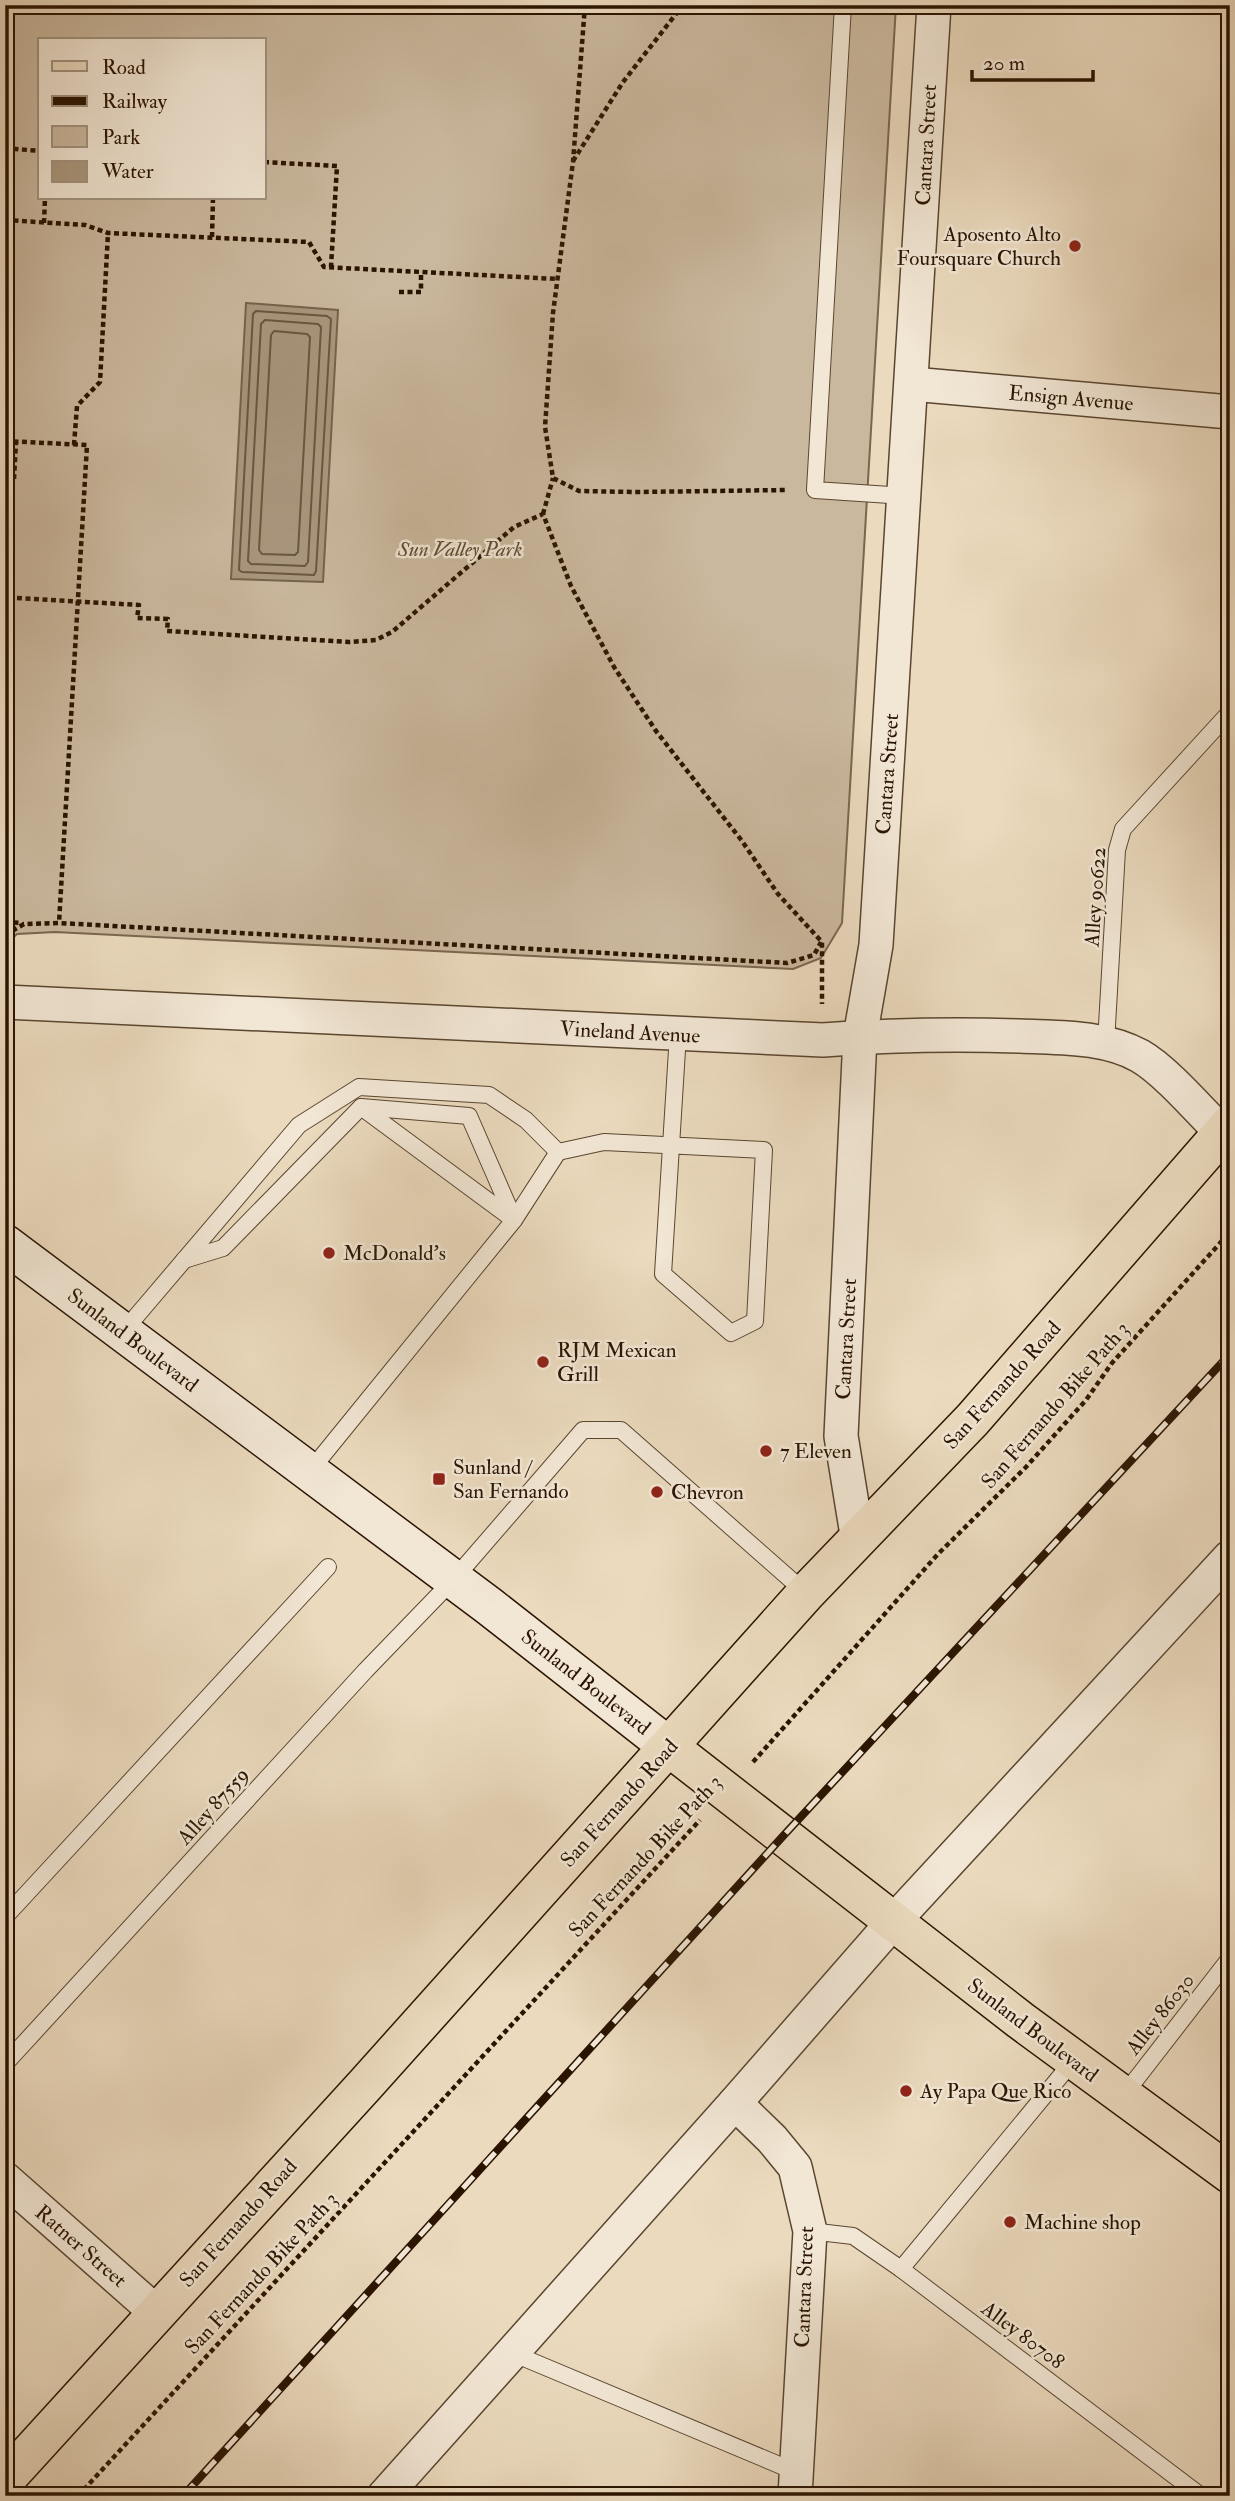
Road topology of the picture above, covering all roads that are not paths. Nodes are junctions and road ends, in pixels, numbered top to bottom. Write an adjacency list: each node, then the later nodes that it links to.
1 (844, 5): 5 (lane)
2 (934, 5): 3 (street, Cantara Street)
3 (912, 384): 4 (street, Ensign Avenue); 5 (street, Cantara Street)
4 (1230, 412)
5 (905, 496): 9 (street, Cantara Street)
6 (1230, 712): 10 (lane, Alley 90622)
7 (5, 1002): 8 (street, Vineland Avenue)
8 (678, 1034): 9 (street, Vineland Avenue); 13 (lane)
9 (860, 1037): 10 (street, Vineland Avenue); 20 (street, Cantara Street)
10 (1106, 1043): 12 (street, Vineland Avenue)
11 (361, 1107): 15 (lane); 15 (lane); 17 (lane)
12 (1226, 1128): 20 (main road, San Fernando Road)
13 (671, 1145): 13 (lane); 14 (lane)
14 (558, 1152): 15 (lane); 17 (lane)
15 (514, 1220): 19 (lane)
16 (5, 1244): 18 (main road, Sunland Boulevard)
17 (182, 1261): 18 (lane)
18 (122, 1332): 19 (main road, Sunland Boulevard)
19 (310, 1471): 23 (main road, Sunland Boulevard)
20 (858, 1541): 24 (main road, San Fernando Road)
21 (1230, 1558): 27 (street)
22 (328, 1567): 26 (lane)
23 (454, 1579): 24 (lane, Alley 87559); 25 (main road, Sunland Boulevard); 30 (lane, Alley 87559)
24 (806, 1593): 25 (main road, San Fernando Road)
25 (669, 1747): 27 (main road, Sunland Boulevard); 37 (main road, San Fernando Road)
26 (5, 1917)
27 (893, 1922): 29 (main road, Sunland Boulevard); 32 (street)
28 (1230, 1958): 31 (lane, Alley 86030)
29 (1073, 2061): 31 (main road, Sunland Boulevard); 36 (lane)
30 (5, 2064)
31 (1123, 2096): 33 (main road, Sunland Boulevard)
32 (735, 2103): 35 (street, Cantara Street); 38 (street)
33 (1230, 2174)
34 (5, 2179): 37 (street, Ratner Street)
35 (810, 2231): 36 (lane, Alley 80708); 40 (street, Cantara Street)
36 (901, 2269): 42 (lane, Alley 80708)
37 (157, 2312): 39 (main road, San Fernando Road)
38 (512, 2353): 40 (lane); 41 (street)
39 (5, 2480)
40 (795, 2484)
41 (384, 2496)
42 (1201, 2496)

